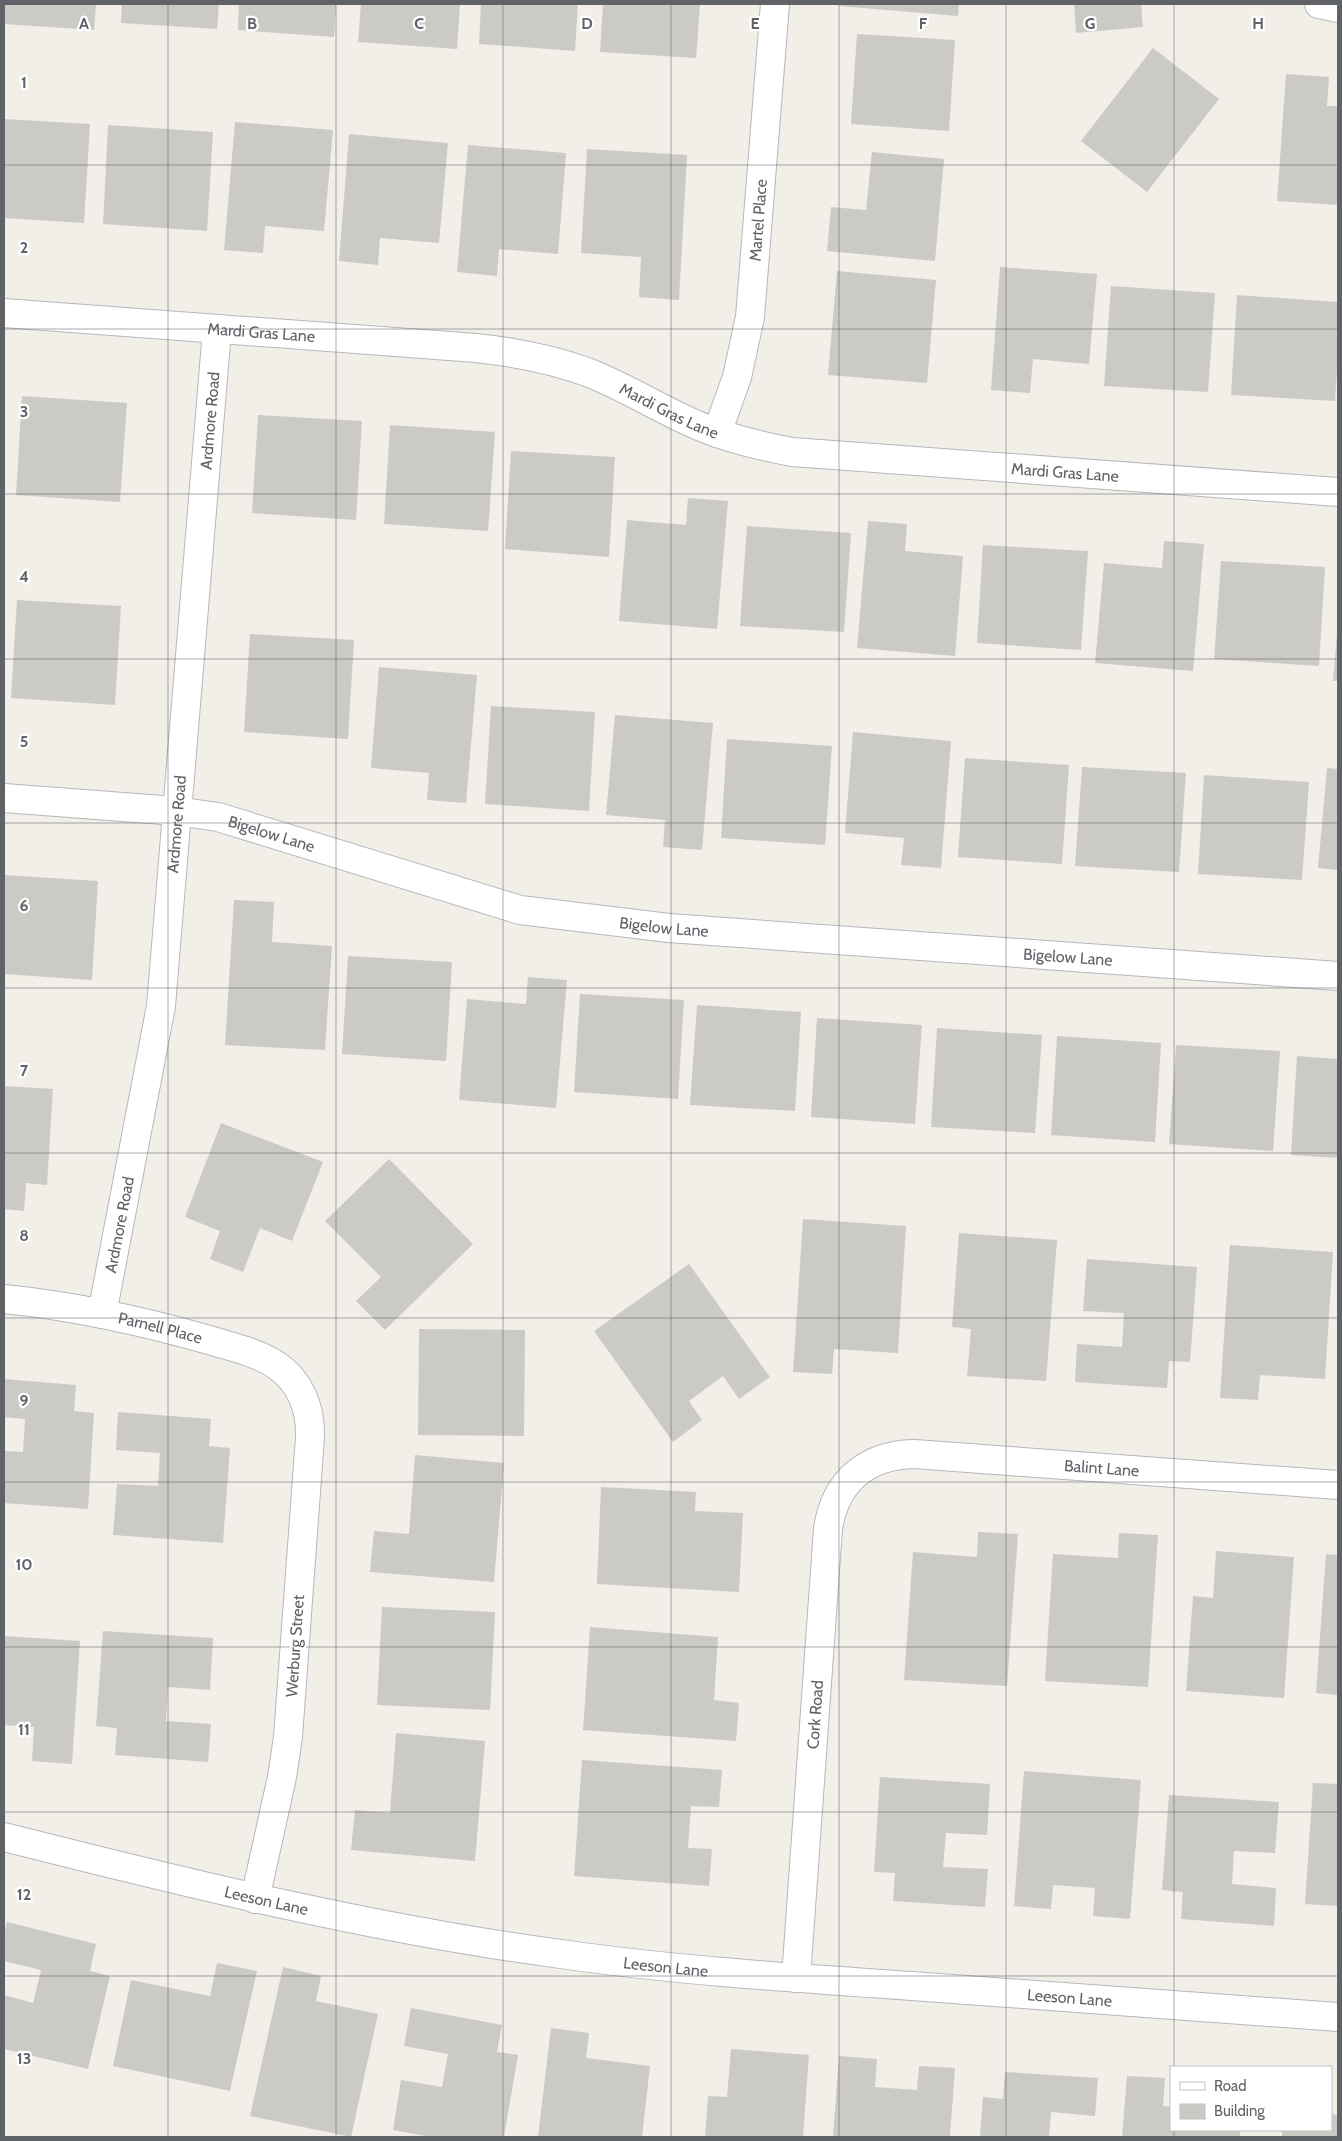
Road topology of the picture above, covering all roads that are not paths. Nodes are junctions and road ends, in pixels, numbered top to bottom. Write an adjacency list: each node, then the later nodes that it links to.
1 (774, 4): 6 (street, Martel Place)
2 (1319, 4): 3 (street)
3 (1338, 8)
4 (4, 314): 5 (street, Mardi Gras Lane)
5 (217, 330): 6 (street, Mardi Gras Lane); 9 (street, Ardmore Road)
6 (717, 433): 7 (street, Mardi Gras Lane)
7 (1338, 492)
8 (4, 798): 9 (street, Bigelow Lane)
9 (176, 811): 10 (street, Bigelow Lane); 12 (street, Ardmore Road)
10 (1338, 976)
11 (4, 1299): 12 (street, Parnell Place)
12 (102, 1314): 13 (street, Parnell Place)
13 (300, 1391): 17 (street, Werburg Street)
14 (866, 1466): 15 (street, Balint Lane); 18 (street, Cork Road)
15 (1338, 1484)
16 (4, 1837): 17 (street, Leeson Lane)
17 (255, 1899): 18 (street, Leeson Lane)
18 (796, 1978): 19 (street, Leeson Lane)
19 (1338, 2017)

